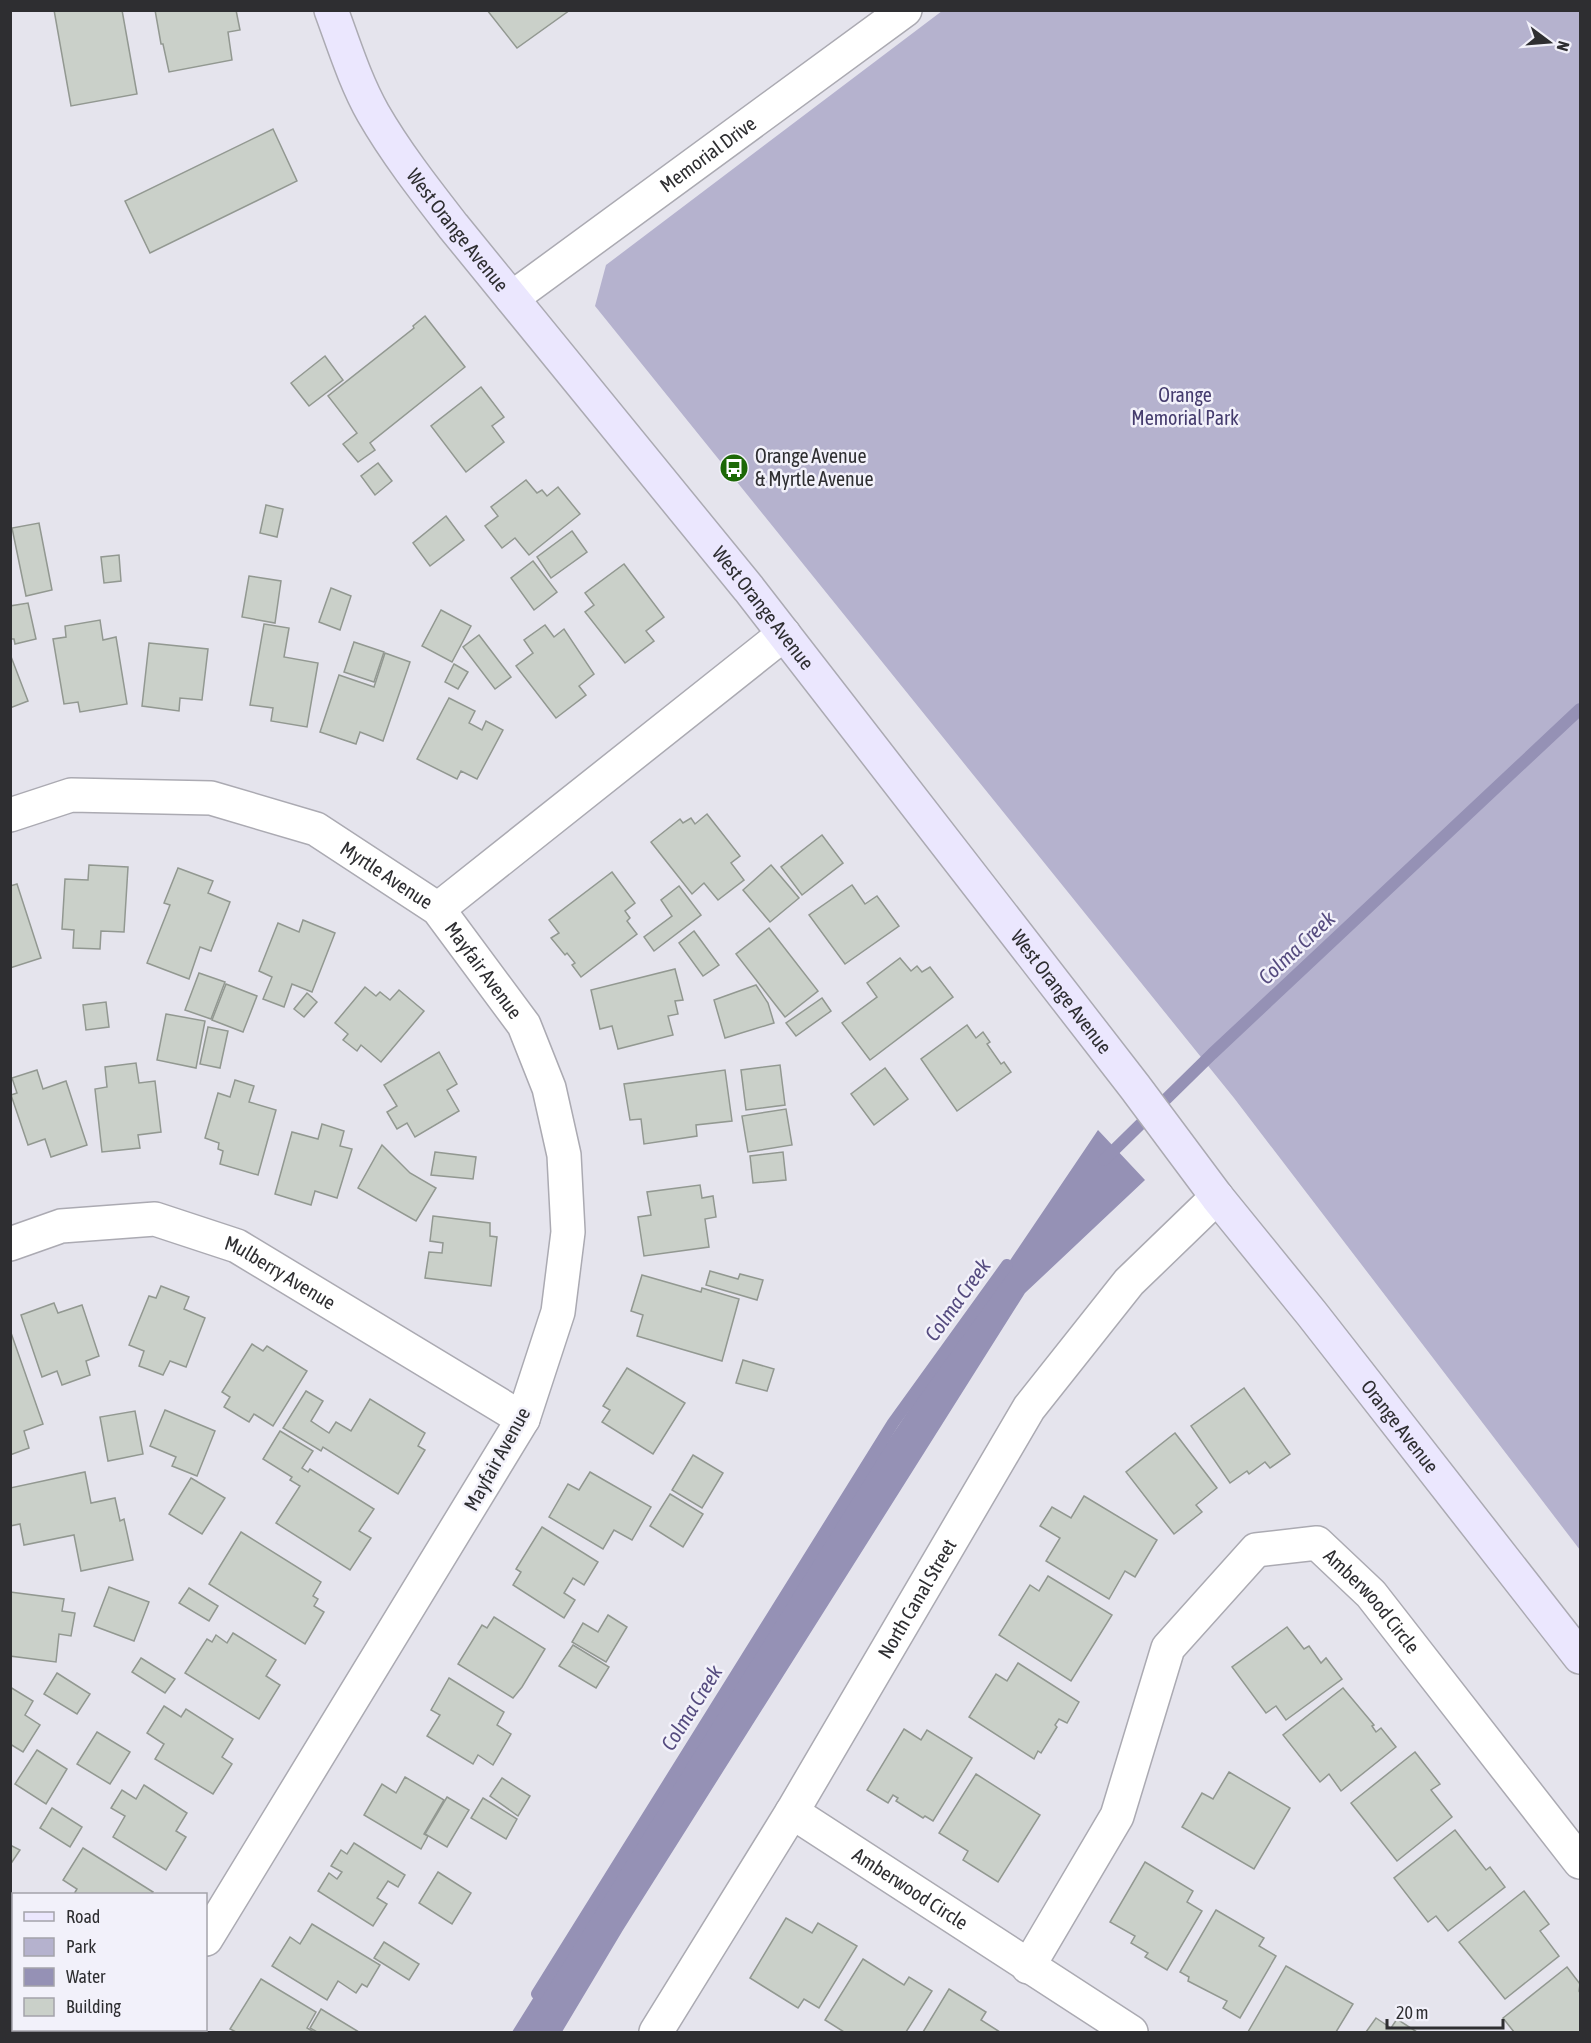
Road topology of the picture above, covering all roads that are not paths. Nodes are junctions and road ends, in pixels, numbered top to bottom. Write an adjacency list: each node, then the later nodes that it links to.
1 (331, 10): 3 (street, West Orange Avenue)
2 (905, 10): 3 (street, Memorial Drive)
3 (512, 298): 4 (street, West Orange Avenue)
4 (784, 633): 6 (street, Myrtle Avenue); 7 (street, West Orange Avenue)
5 (10, 815): 6 (street, Myrtle Avenue)
6 (438, 909): 9 (street, Mayfair Avenue)
7 (1217, 1197): 10 (street, Orange Avenue); 11 (street, North Canal Street)
8 (10, 1244): 9 (street, Mulberry Avenue)
9 (523, 1419): 13 (street, Mayfair Avenue)
10 (1581, 1658)
11 (792, 1812): 14 (street, Amberwood Circle); 15 (street, North Canal Street)
12 (1581, 1862): 14 (street, Amberwood Circle)
13 (207, 1937)
14 (1028, 1967): 16 (street, Amberwood Circle)
15 (656, 2032)
16 (1131, 2032)

